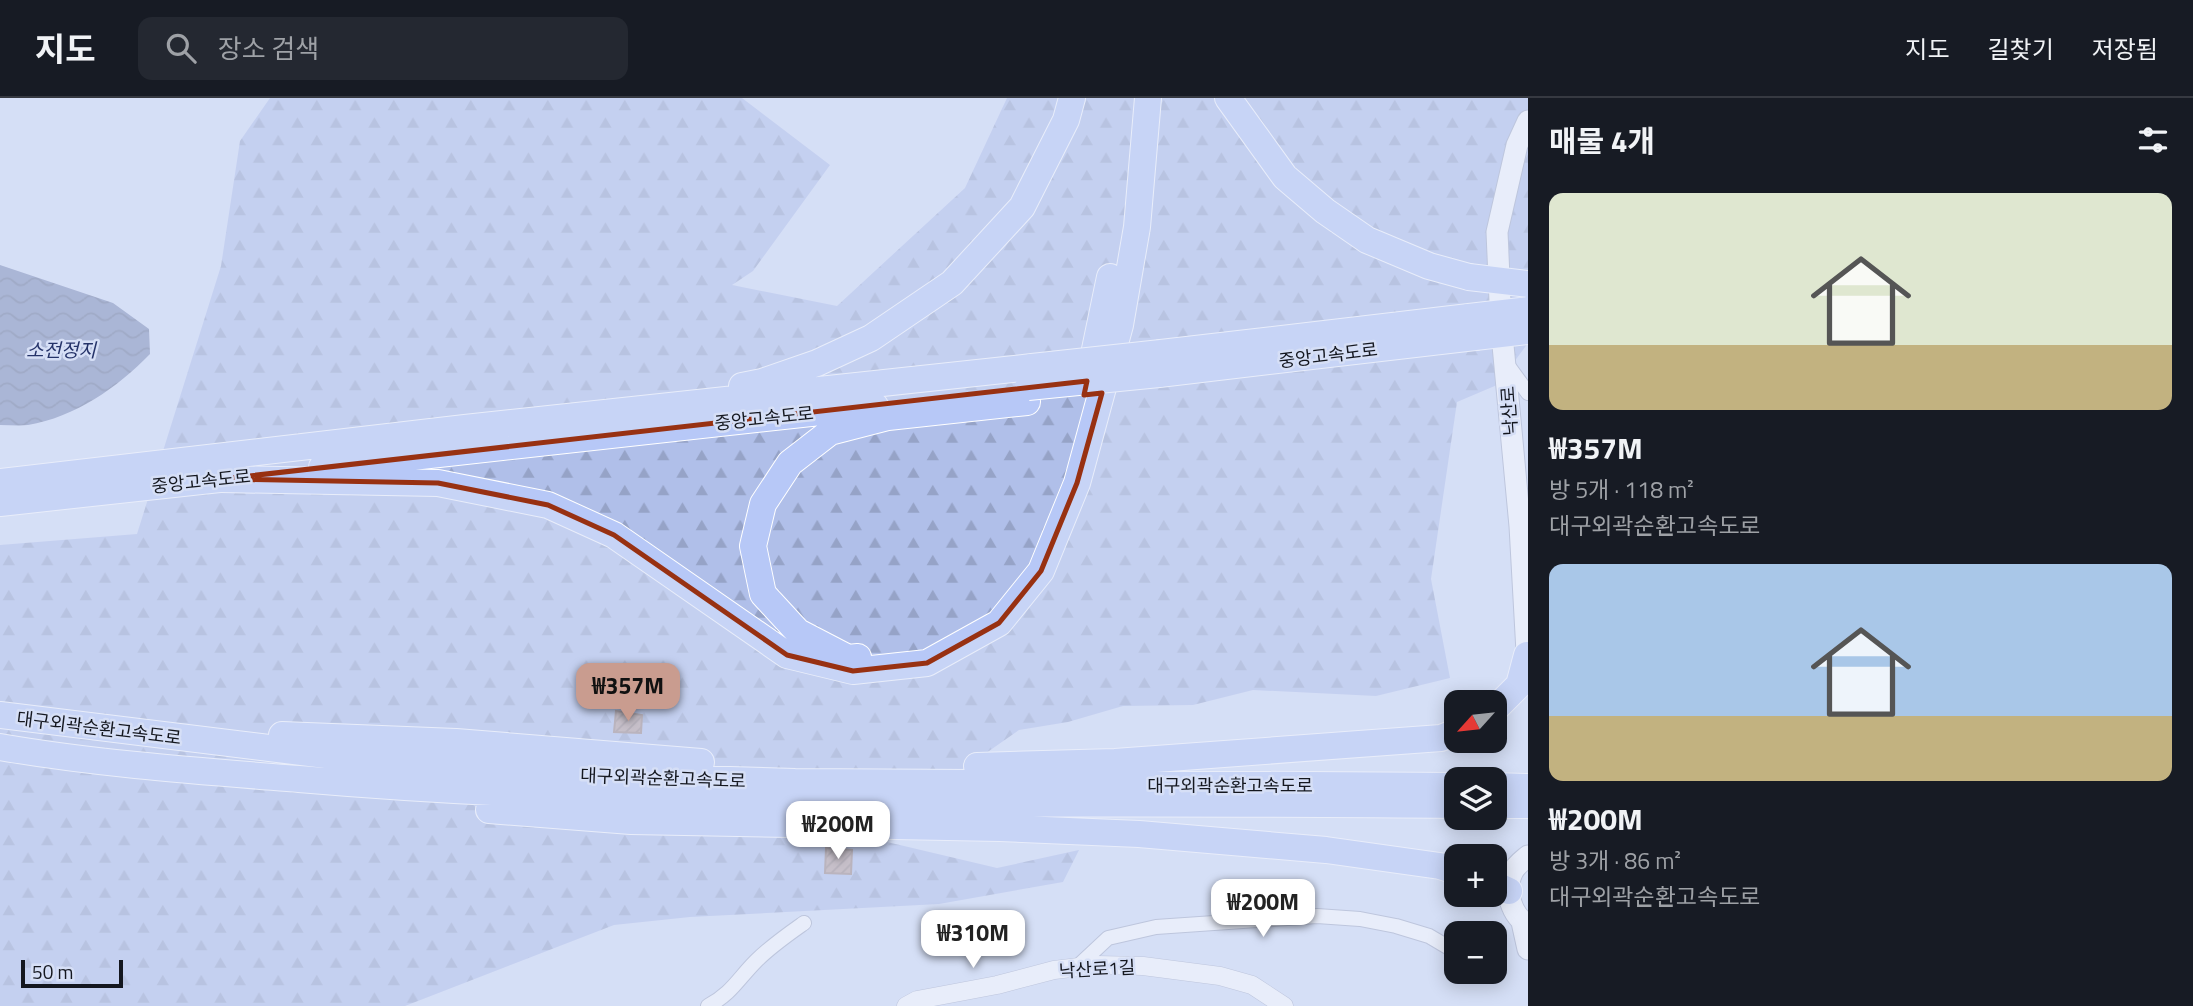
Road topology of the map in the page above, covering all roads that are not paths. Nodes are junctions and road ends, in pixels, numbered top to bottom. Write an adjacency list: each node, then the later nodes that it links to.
1 (1072, 98): 13 (highway)
2 (1133, 98): 11 (highway)
3 (1148, 98): 15 (highway)
4 (1228, 98): 6 (highway, bridge)
5 (1528, 121): 10 (main road, 낙산로)
6 (1528, 284)
7 (1528, 310): 8 (highway, 중앙고속도로, bridge)
8 (1469, 331): 9 (highway, 중앙고속도로, bridge); 11 (highway, 중앙고속도로, bridge)
9 (1528, 331)
10 (1505, 362): 12 (street); 14 (main road, 낙산로)
11 (1029, 385): 13 (highway, 중앙고속도로); 15 (highway, 중앙고속도로)
12 (1528, 393)
13 (586, 416): 16 (highway, 중앙고속도로)
14 (1520, 453): 18 (main road, 낙산로)
15 (222, 479): 17 (highway, 중앙고속도로)
16 (0, 482)
17 (0, 503)
18 (1528, 660): 19 (highway)
19 (1507, 697)
20 (0, 715): 21 (highway, 대구외곽순환고속도로)
21 (144, 734): 22 (highway); 25 (highway, 대구외곽순환고속도로)
22 (1444, 737)
23 (0, 747): 24 (highway, 대구외곽순환고속도로)
24 (93, 759): 28 (highway, 대구외곽순환고속도로); 32 (highway)
25 (1444, 786)
26 (1507, 786): 27 (highway)
27 (1528, 787)
28 (1444, 805)
29 (1507, 805): 30 (highway)
30 (1528, 805)
31 (1528, 838): 33 (main road)
32 (1444, 867)
33 (1512, 874): 35 (main road)
34 (804, 923): 39 (street)
35 (1525, 924): 37 (main road)
36 (1444, 945): 38 (street)
37 (1528, 949)
38 (1077, 967): 40 (street, 낙산로1길); 41 (street, 낙산로1길)
39 (708, 1006)
40 (906, 1006)
41 (1284, 1006)

